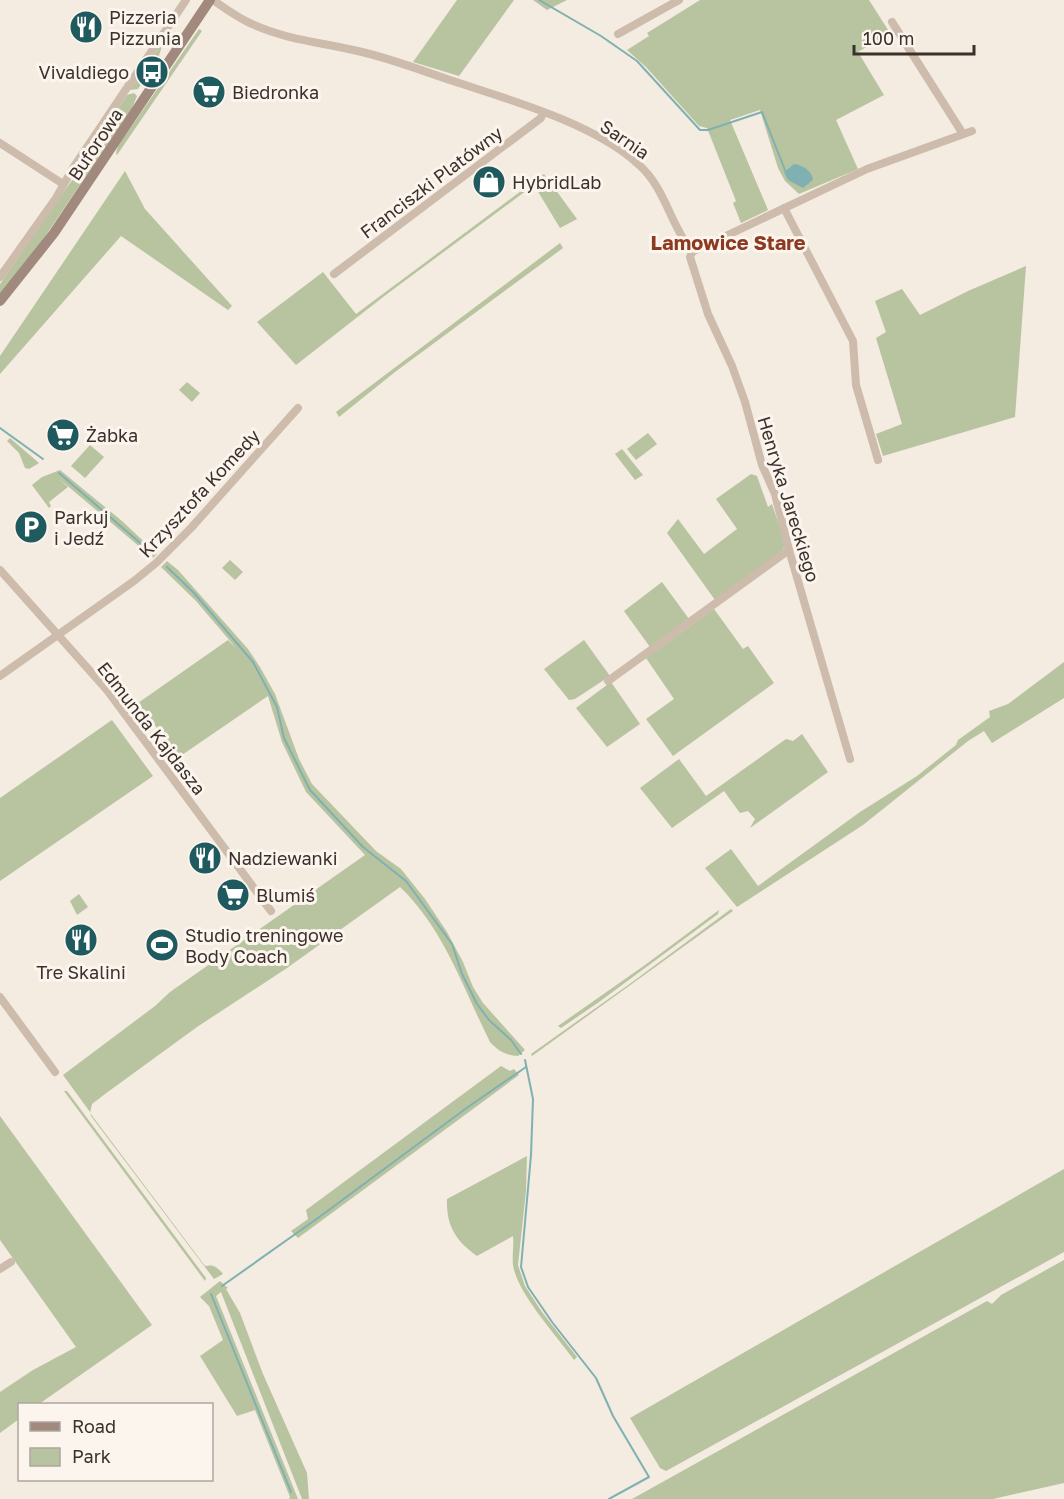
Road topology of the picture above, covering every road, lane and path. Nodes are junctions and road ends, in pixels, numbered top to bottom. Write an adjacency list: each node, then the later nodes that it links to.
1 (186, 0): 10 (street, Buforowa)
2 (212, 0): 6 (street, Sarnia); 15 (main road, Buforowa)
3 (679, 0): 5 (street)
4 (892, 22): 8 (street)
5 (618, 34)
6 (543, 112): 12 (street, Sarnia); 13 (street, Franciszki Platówny)
7 (972, 131): 8 (street)
8 (963, 134): 11 (street)
9 (0, 143): 10 (street)
10 (63, 184): 14 (street, Buforowa)
11 (784, 208): 12 (street); 17 (street)
12 (692, 252): 18 (street, Henryka Jareckiego)
13 (334, 274)
14 (0, 277)
15 (0, 302)
16 (298, 408): 20 (street, Krzysztofa Komedy)
17 (878, 460)
18 (789, 550): 22 (street); 23 (street, Henryka Jareckiego)
19 (0, 570): 20 (street, Edmunda Kajdasza)
20 (57, 635): 21 (street, Krzysztofa Komedy); 24 (street, Edmunda Kajdasza)
21 (0, 676)
22 (608, 681)
23 (850, 759)
24 (271, 911)
25 (0, 997): 26 (street)
26 (54, 1072)
27 (11, 1262): 28 (street)
28 (0, 1269)

